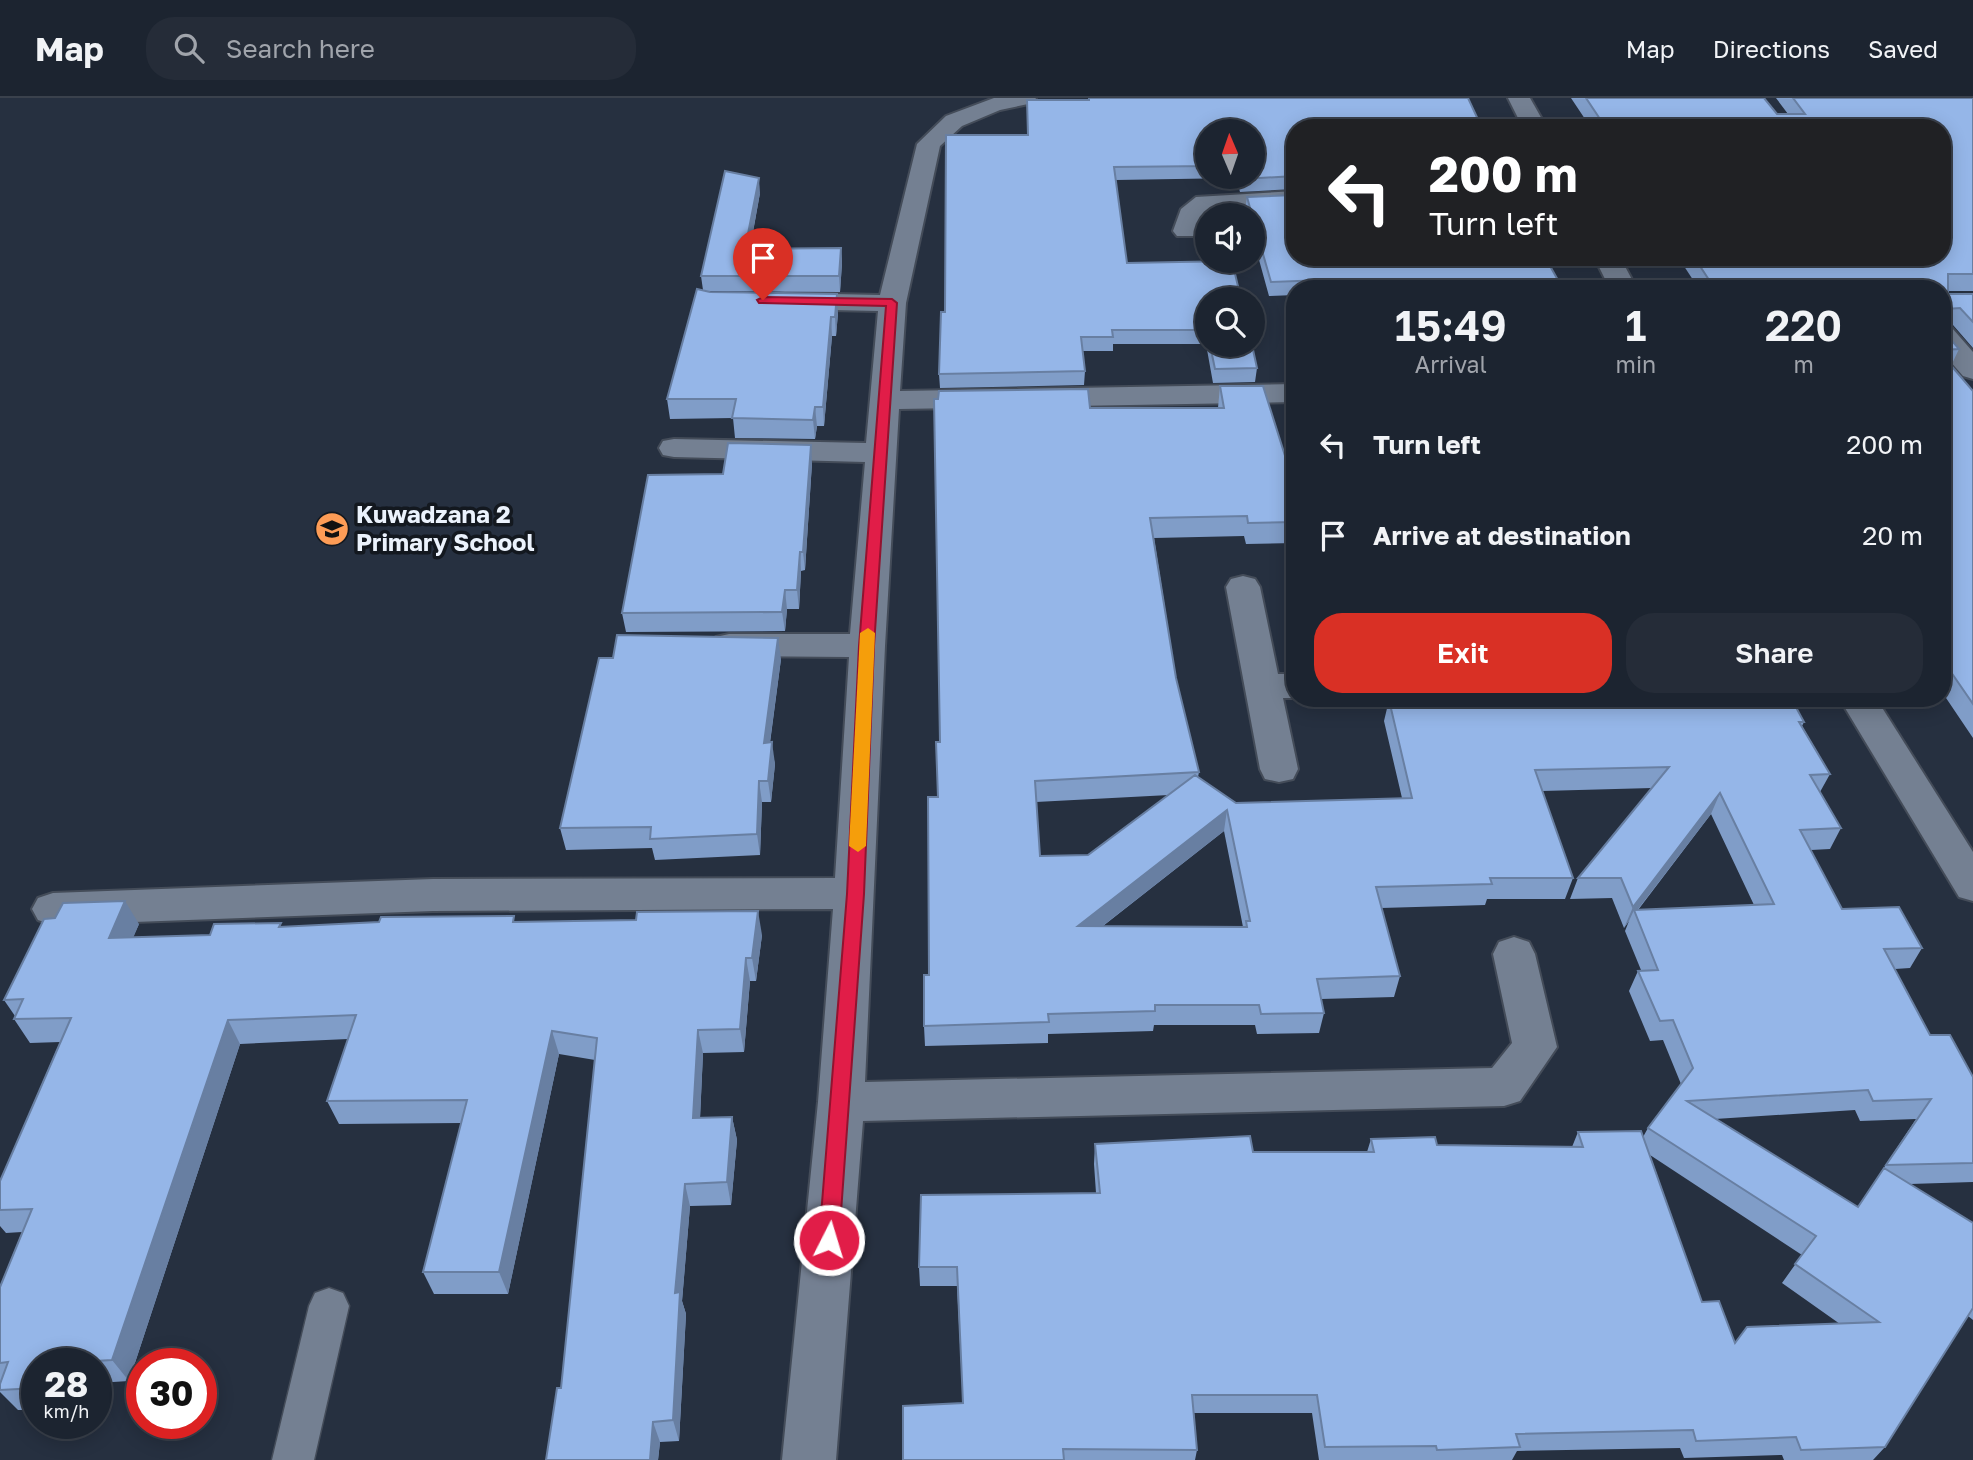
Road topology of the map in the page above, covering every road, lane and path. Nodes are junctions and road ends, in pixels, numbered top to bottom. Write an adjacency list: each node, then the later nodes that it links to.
1 (1025, 98): 7 (street)
2 (1519, 98): 3 (street)
3 (1530, 119)
4 (1286, 198): 5 (street)
5 (1186, 231)
6 (753, 300): 7 (street)
7 (892, 303): 11 (street)
8 (1951, 344): 9 (street)
9 (1973, 370)
10 (1286, 393): 11 (street)
11 (884, 400): 13 (street)
12 (674, 448): 13 (street)
13 (881, 453): 16 (street)
14 (1243, 587): 17 (street)
15 (700, 645): 16 (street)
16 (867, 646): 22 (street)
17 (1279, 686): 19 (street)
18 (1864, 707): 20 (street)
19 (1279, 769)
20 (1956, 827): 21 (street)
21 (1973, 886)
22 (856, 894): 23 (street); 25 (street)
23 (53, 909)
24 (1514, 954): 25 (street)
25 (841, 1102): 28 (street)
26 (329, 1306): 27 (lane)
27 (293, 1460)
28 (809, 1460)

